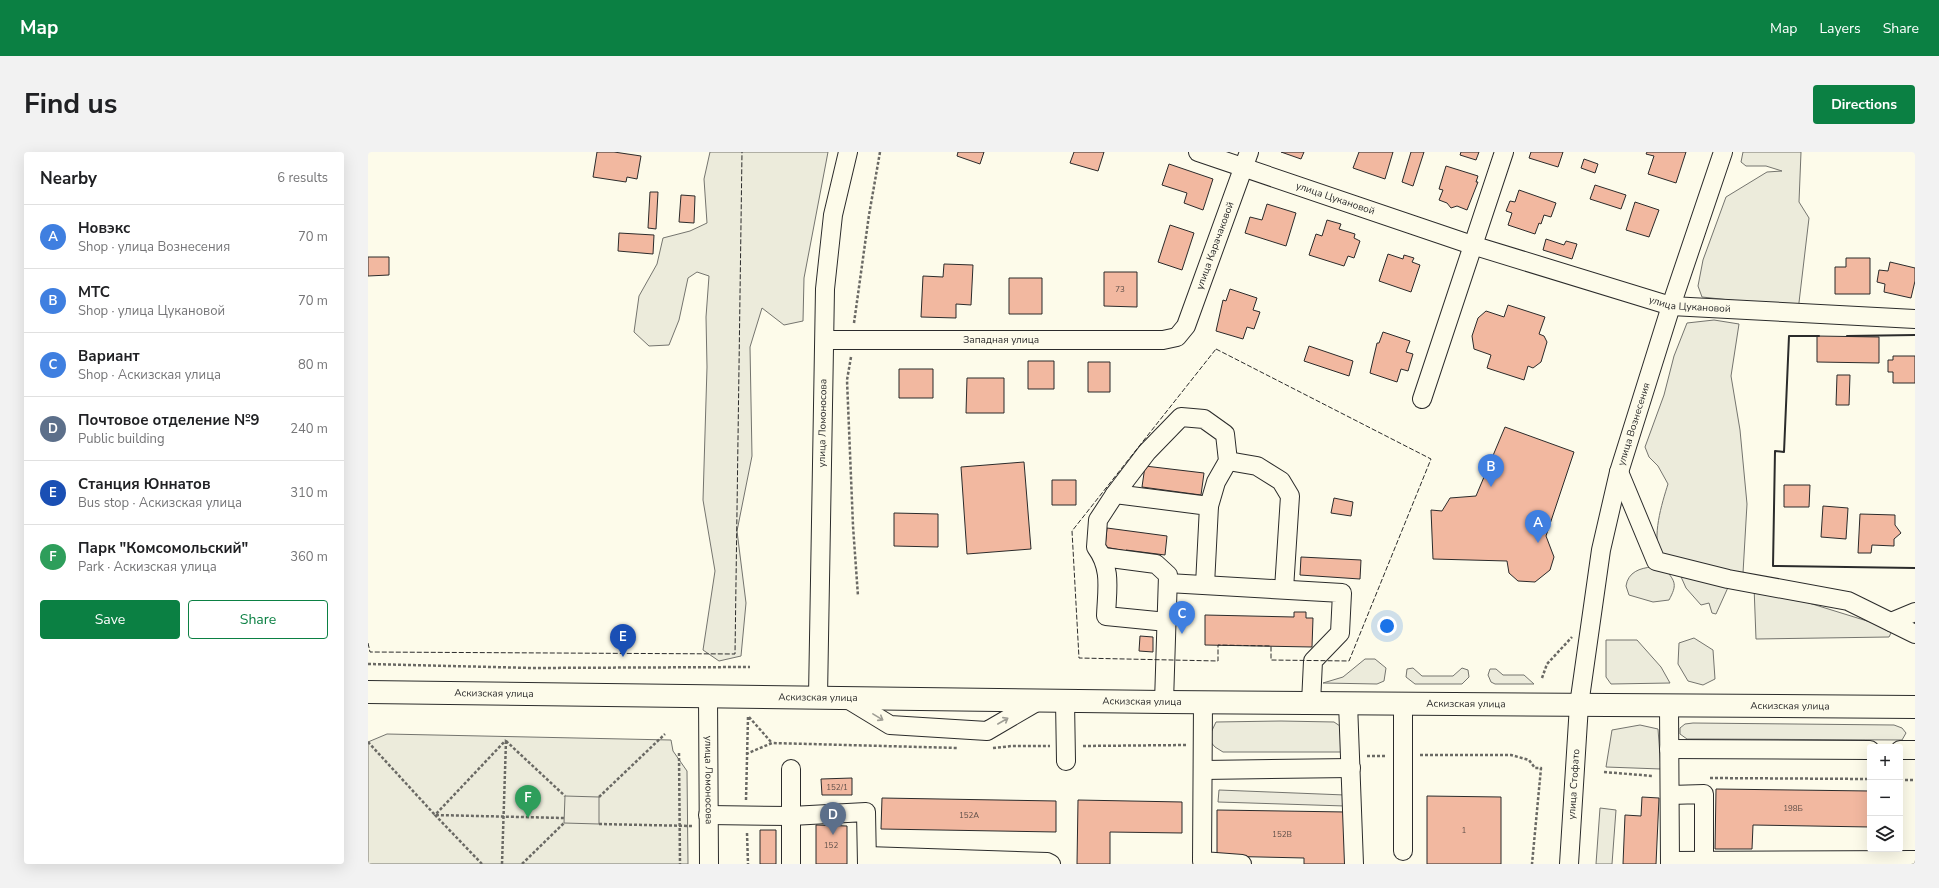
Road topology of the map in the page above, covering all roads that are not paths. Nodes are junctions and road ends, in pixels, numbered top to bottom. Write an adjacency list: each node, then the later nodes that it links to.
1 (848, 152): 10 (street, улица Ломоносова)
2 (1198, 152): 5 (street, улица Цукановой)
3 (1504, 152): 6 (street)
4 (1723, 152): 7 (street, улица Вознесения)
5 (1247, 160): 6 (street, улица Цукановой); 9 (street, улица Карачаковой)
6 (1472, 245): 7 (street, улица Цукановой); 11 (street)
7 (1672, 306): 8 (street, улица Цукановой); 13 (street, улица Вознесения)
8 (1915, 319)
9 (1177, 337): 10 (street, Западная улица)
10 (825, 340): 26 (street, улица Ломоносова)
11 (1422, 399)
12 (1228, 461): 14 (street); 15 (street); 19 (street)
13 (1619, 472): 22 (street); 35 (street, улица Вознесения)
14 (1115, 494): 15 (street); 16 (street)
15 (1209, 506): 18 (street)
16 (1104, 557): 17 (street); 21 (street)
17 (1168, 583): 18 (street); 21 (street)
18 (1205, 585): 19 (street)
19 (1284, 589): 32 (street)
20 (1915, 612): 22 (street)
21 (1167, 622): 30 (street)
22 (1891, 622): 23 (street)
23 (1915, 634)
24 (368, 692): 25 (main road, Аскизская улица)
25 (708, 697): 26 (main road, Аскизская улица); 48 (street, улица Ломоносова)
26 (818, 697): 27 (main road, Аскизская улица)
27 (844, 697): 28 (main road, Аскизская улица); 28 (street, one-way to 28)
28 (1040, 700): 29 (main road, Аскизская улица)
29 (1065, 701): 30 (main road, Аскизская улица); 42 (street)
30 (1164, 702): 31 (main road, Аскизская улица)
31 (1203, 702): 32 (main road, Аскизская улица); 45 (street)
32 (1311, 703): 33 (main road, Аскизская улица)
33 (1348, 703): 34 (main road, Аскизская улица); 43 (street)
34 (1403, 704): 35 (main road, Аскизская улица); 49 (street)
35 (1579, 705): 36 (main road, Аскизская улица); 60 (street, улица Стофато)
36 (1669, 706): 37 (main road, Аскизская улица); 38 (street)
37 (1915, 707)
38 (1669, 749): 39 (street); 46 (street)
39 (1867, 750)
40 (1903, 750): 41 (street)
41 (1915, 750)
42 (1066, 761)
43 (1350, 768): 45 (street); 59 (street)
44 (792, 769): 47 (street)
45 (1203, 770): 58 (street)
46 (1670, 786): 52 (street); 54 (street)
47 (791, 816): 48 (street); 50 (street); 56 (street)
48 (708, 821): 55 (street, улица Ломоносова)
49 (1403, 852)
50 (867, 860): 57 (street)
51 (1915, 860): 53 (street)
52 (1704, 861): 53 (street); 54 (street)
53 (1761, 862)
54 (1670, 863)
55 (709, 864)
56 (791, 864)
57 (1051, 864)
58 (1242, 864)
59 (1354, 864)
60 (1569, 864)

